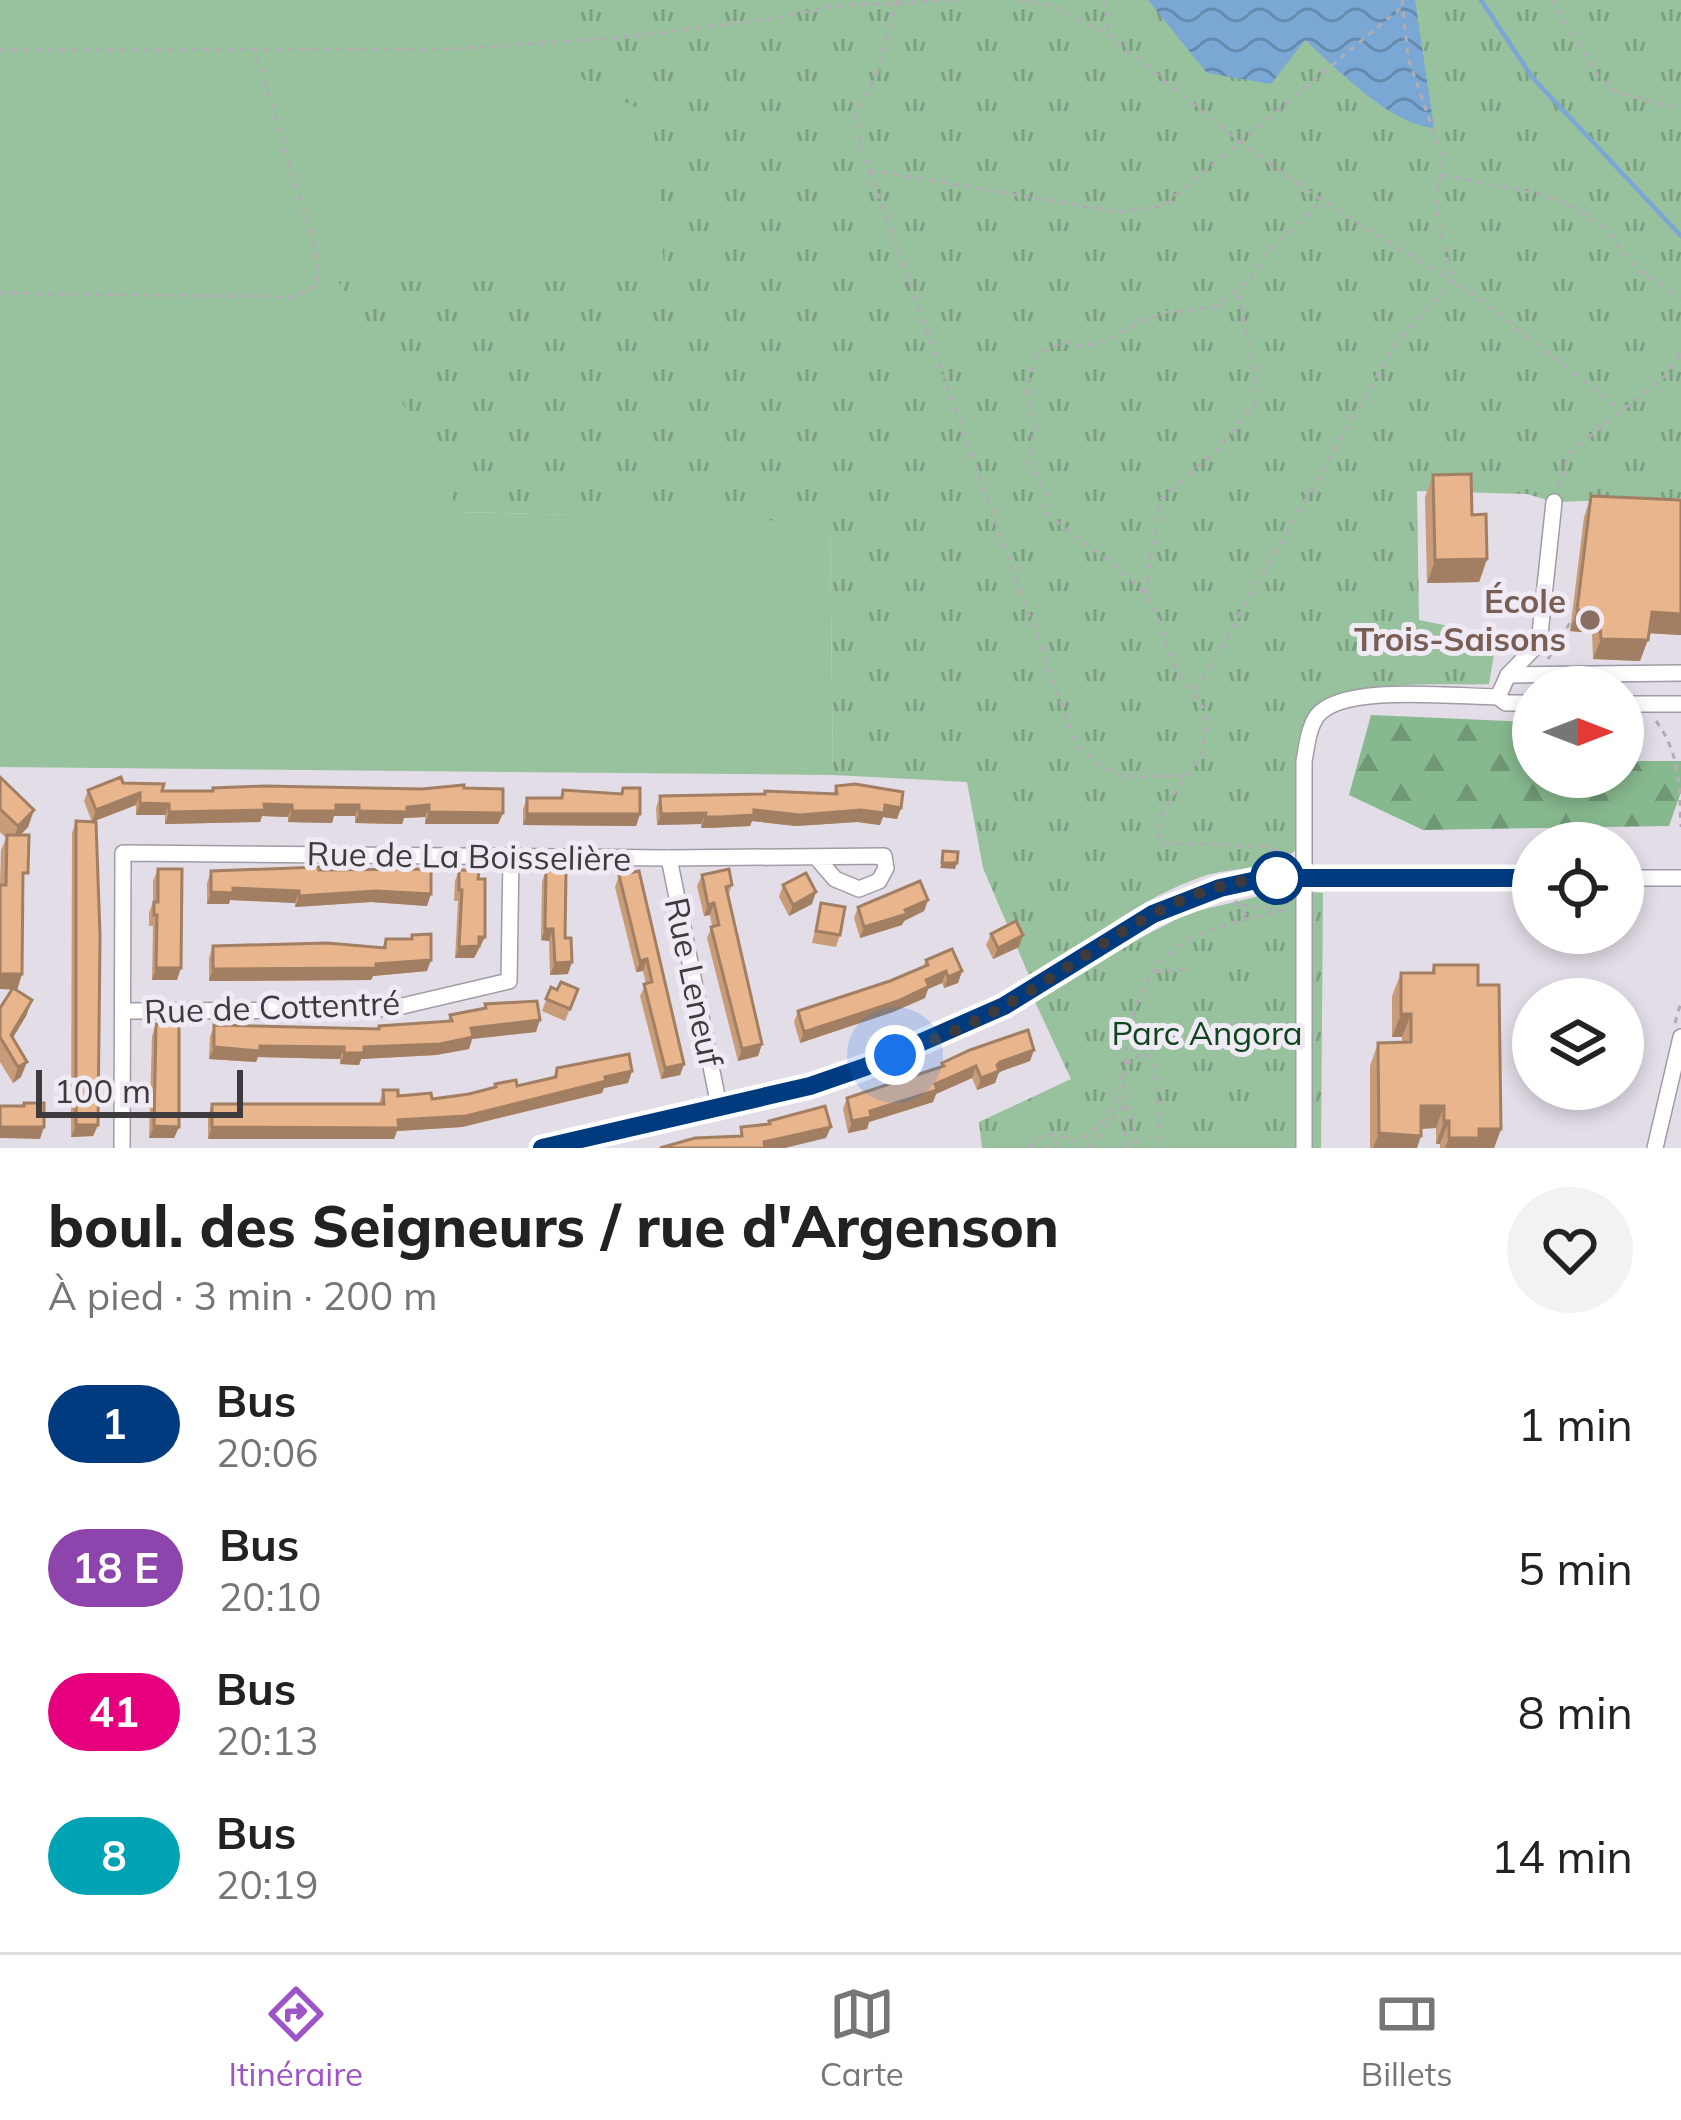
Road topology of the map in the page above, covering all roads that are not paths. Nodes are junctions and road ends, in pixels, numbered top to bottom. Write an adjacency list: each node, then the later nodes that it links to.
1 (1554, 502): 3 (street)
2 (1681, 674): 3 (street)
3 (1508, 675): 4 (street)
4 (1498, 697): 5 (street); 11 (street)
5 (1512, 703)
6 (1681, 704): 7 (street)
7 (1644, 705)
8 (511, 856): 10 (street, Rue de La Boisselière); 15 (street, Rue de Cottentré); 15 (street, Rue de La Boisselière)
9 (816, 857): 10 (street, Rue de La Boisselière)
10 (669, 858): 17 (street, Rue Leneuf)
11 (1306, 878): 12 (street); 17 (street); 21 (street)
12 (1512, 878)
13 (1644, 878): 14 (street)
14 (1681, 878)
15 (123, 1011): 19 (street)
16 (1680, 1046): 22 (street)
17 (719, 1106): 18 (street)
18 (566, 1145): 20 (street)
19 (122, 1148)
20 (546, 1148)
21 (1304, 1148)
22 (1655, 1148)

